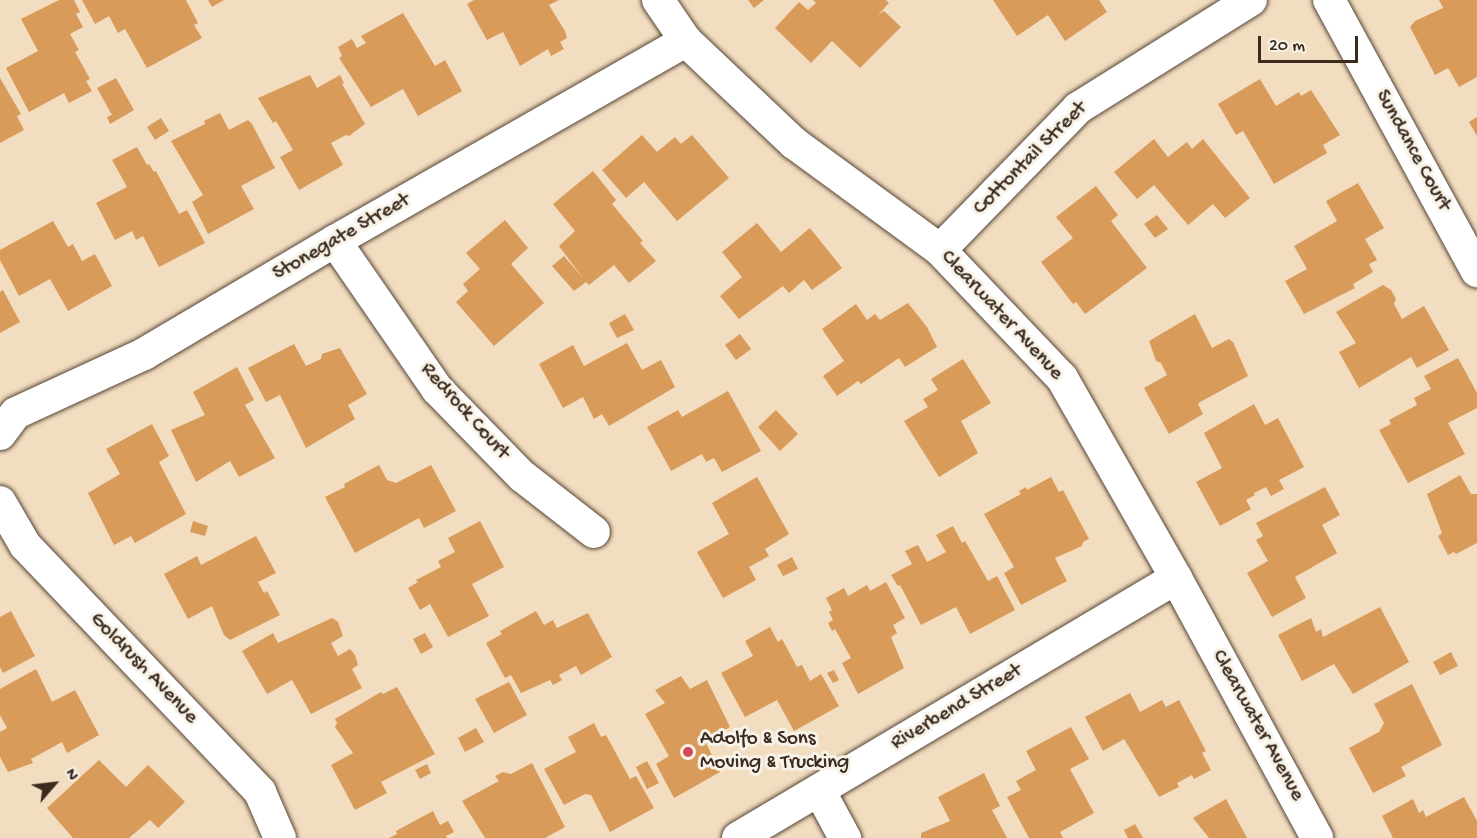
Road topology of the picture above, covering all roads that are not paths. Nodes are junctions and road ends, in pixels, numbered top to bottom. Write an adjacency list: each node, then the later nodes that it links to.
1 (658, 0): 4 (street, Clearwater Avenue)
2 (1251, 0): 6 (street, Cottontail Street)
3 (1329, 0): 7 (street, Sundance Court)
4 (686, 41): 5 (street, Stonegate Street); 6 (street, Clearwater Avenue)
5 (335, 241): 8 (street, Stonegate Street); 10 (street, Redrock Court)
6 (940, 250): 11 (street, Clearwater Avenue)
7 (1477, 271)
8 (0, 434)
9 (0, 502): 13 (street, Goldrush Avenue)
10 (594, 532)
11 (1176, 578): 12 (street, Riverbend Street); 16 (street, Clearwater Avenue)
12 (819, 790): 14 (street, Riverbend Street); 15 (street)
13 (280, 838)
14 (738, 838)
15 (845, 838)
16 (1317, 838)

